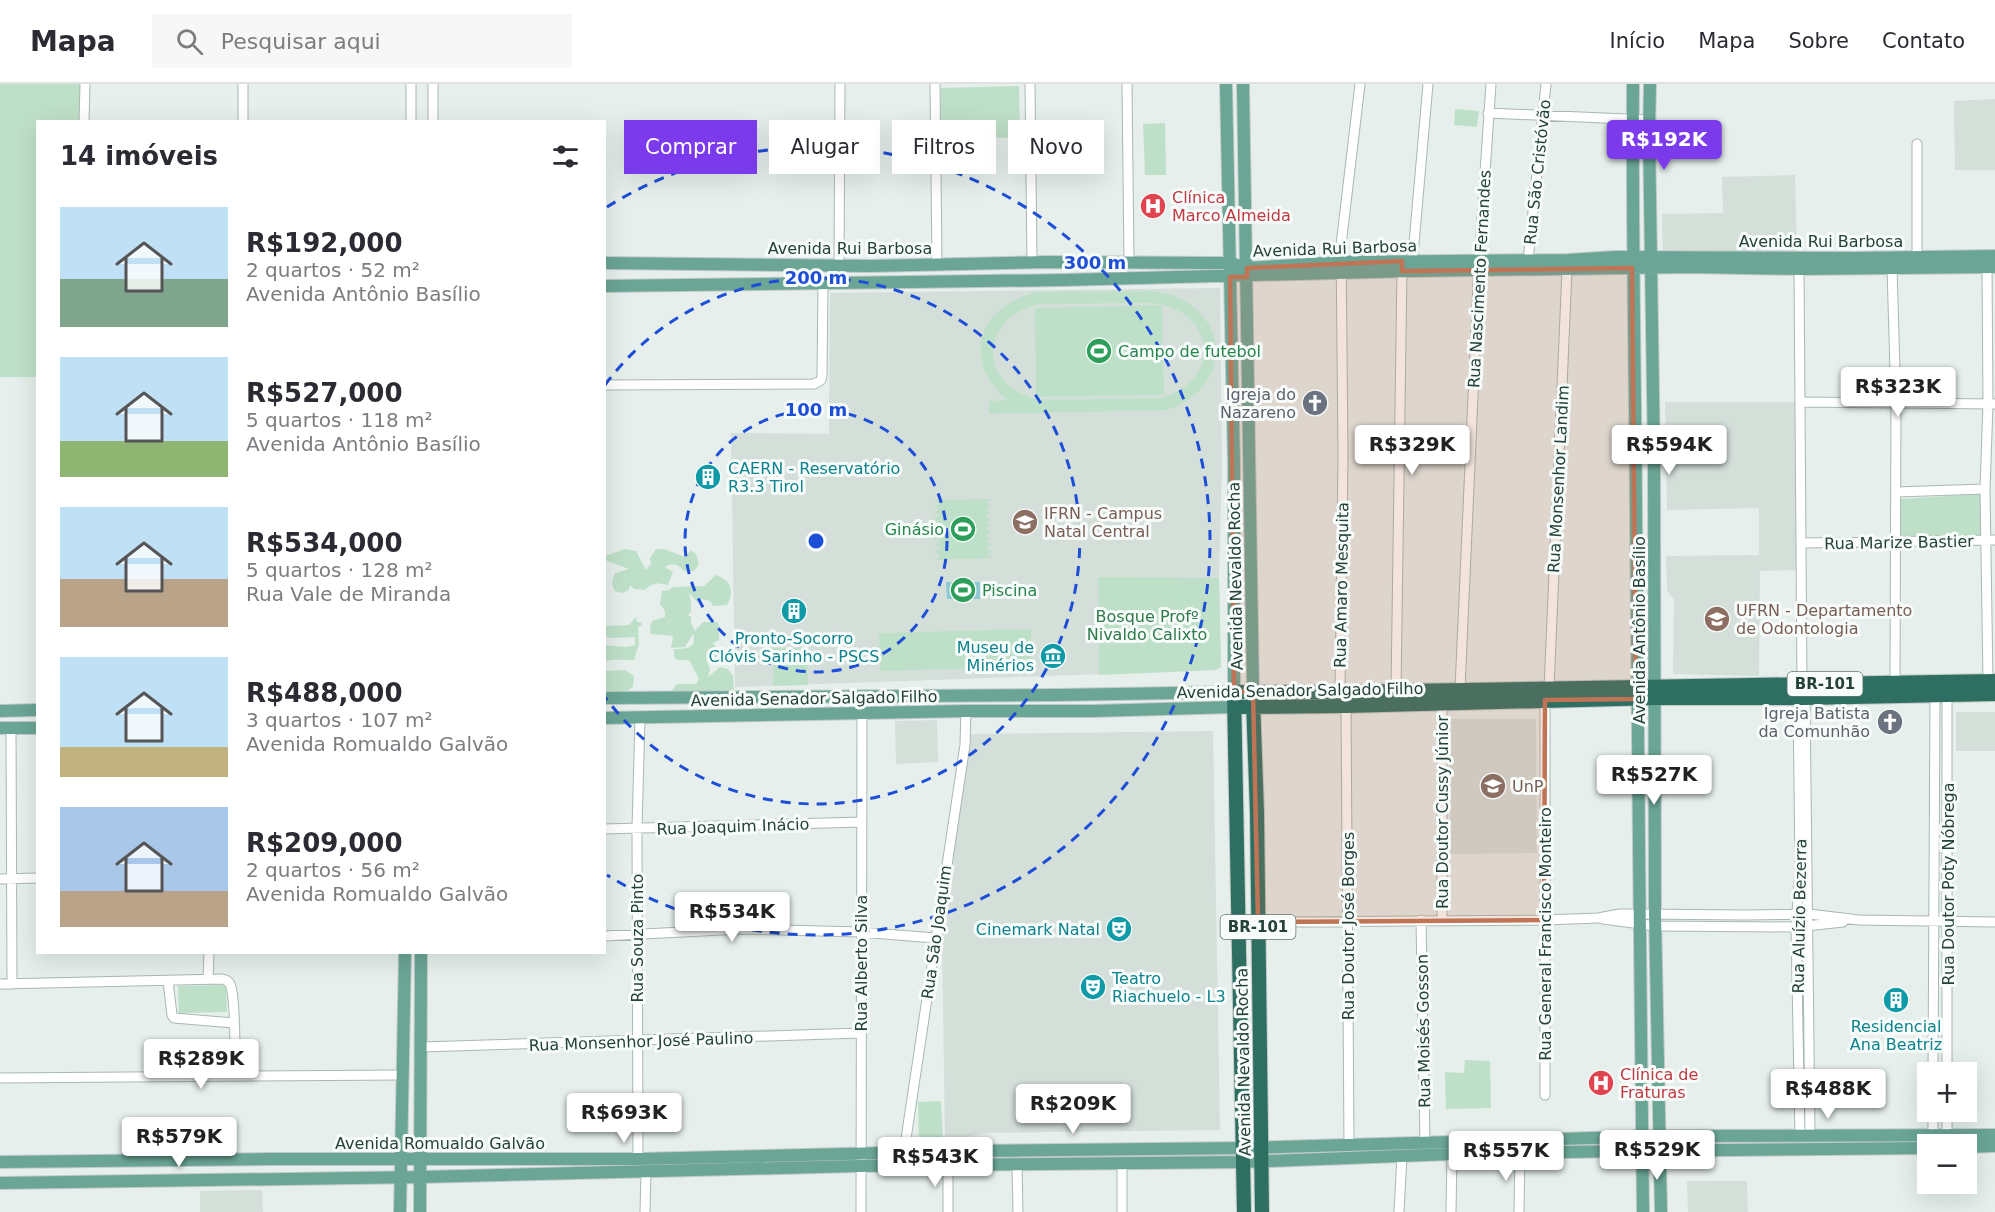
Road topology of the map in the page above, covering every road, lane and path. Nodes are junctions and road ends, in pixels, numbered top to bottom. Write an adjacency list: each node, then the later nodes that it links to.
1 (85, 84): 20 (street)
2 (243, 84): 21 (street)
3 (411, 84): 22 (street)
4 (433, 84): 23 (street)
5 (840, 84): 37 (street)
6 (935, 84): 38 (street)
7 (1030, 84): 29 (street)
8 (1127, 84): 34 (street)
9 (1226, 84): 35 (main road, Avenida Nevaldo Rocha)
10 (1244, 84): 47 (main road, Avenida Nevaldo Rocha)
11 (1360, 84): 43 (street, Rua Amaro Mesquita)
12 (1428, 84): 40 (street)
13 (1491, 84): 17 (street, Rua Nascimento Fernandes)
14 (1546, 84): 18 (street, Rua São Cristóvão)
15 (1633, 84): 19 (main road, Avenida Antônio Basílio)
16 (1650, 84): 24 (main road, Avenida Antônio Basílio)
17 (1488, 113): 18 (street); 41 (street, Rua Nascimento Fernandes)
18 (1543, 116): 19 (street); 28 (street, Rua São Cristóvão)
19 (1633, 119): 24 (street); 36 (main road, Avenida Antônio Basílio)
20 (84, 120)
21 (243, 120)
22 (411, 120)
23 (433, 120)
24 (1649, 120): 32 (main road, Avenida Antônio Basílio)
25 (1917, 144): 27 (street)
26 (1995, 256): 27 (main road, Avenida Rui Barbosa)
27 (1917, 258): 32 (main road, Avenida Rui Barbosa)
28 (1528, 261): 36 (main road, Avenida Rui Barbosa); 41 (main road, Avenida Rui Barbosa)
29 (1032, 262): 30 (main road, Avenida Rui Barbosa); 38 (main road, Avenida Rui Barbosa)
30 (1047, 262): 31 (main road, Avenida Rui Barbosa); 49 (main road)
31 (1067, 262): 34 (main road, Avenida Rui Barbosa); 50 (main road)
32 (1650, 262): 36 (main road, Avenida Rui Barbosa); 45 (main road, Avenida Rui Barbosa); 71 (main road, Avenida Antônio Basílio)
33 (606, 263): 37 (main road, Avenida Rui Barbosa)
34 (1129, 263): 35 (main road, Avenida Rui Barbosa)
35 (1230, 263): 47 (main road, Avenida Rui Barbosa); 48 (main road, Avenida Nevaldo Rocha)
36 (1632, 263): 46 (main road, Avenida Rui Barbosa); 70 (main road, Avenida Antônio Basílio)
37 (839, 265): 39 (main road, Avenida Rui Barbosa)
38 (937, 265): 39 (main road, Avenida Rui Barbosa)
39 (870, 266): 51 (main road)
40 (1407, 266): 41 (main road, Avenida Rui Barbosa); 43 (main road, Avenida Rui Barbosa); 67 (street)
41 (1479, 266): 46 (main road, Avenida Rui Barbosa); 65 (street, Rua Nascimento Fernandes)
42 (1991, 267): 44 (main road, Avenida Rui Barbosa); 57 (street)
43 (1342, 268): 47 (main road, Avenida Rui Barbosa); 69 (street, Rua Amaro Mesquita)
44 (1892, 268): 45 (main road, Avenida Rui Barbosa); 56 (street)
45 (1799, 269): 55 (street, Rua Aluízio Bezerra)
46 (1568, 270): 72 (street, Rua Monsenhor Landim)
47 (1247, 272): 48 (main road, Avenida Rui Barbosa); 66 (main road, Avenida Nevaldo Rocha)
48 (1230, 277): 50 (main road, Avenida Rui Barbosa); 68 (main road, Avenida Nevaldo Rocha)
49 (1043, 280): 50 (main road, Avenida Rui Barbosa); 51 (main road, Avenida Rui Barbosa)
50 (1064, 280)
51 (867, 282): 52 (main road, Avenida Rui Barbosa)
52 (823, 283): 53 (main road, Avenida Rui Barbosa); 54 (street)
53 (606, 286)
54 (606, 385)
55 (1800, 402): 56 (street); 61 (street, Rua Aluízio Bezerra)
56 (1896, 404): 57 (street); 59 (street)
57 (1991, 404): 58 (street)
58 (1985, 489): 59 (street); 60 (street)
59 (1896, 492): 62 (street)
60 (1991, 541): 62 (street, Rua Marize Bastier); 63 (street)
61 (1803, 543): 62 (street, Rua Marize Bastier); 73 (street, Rua Aluízio Bezerra)
62 (1896, 543): 64 (street)
63 (1992, 681): 64 (highway, Avenida Senador Salgado Filho / BR-101)
64 (1895, 682): 73 (highway, Avenida Senador Salgado Filho / BR-101)
65 (1460, 689): 67 (highway, Avenida Senador Salgado Filho / BR-101); 72 (highway, Avenida Senador Salgado Filho / BR-101)
66 (1253, 691): 68 (highway, Avenida Senador Salgado Filho / BR-101); 69 (highway, Avenida Senador Salgado Filho / BR-101); 80 (highway, Avenida Nevaldo Rocha / BR-101)
67 (1396, 691): 69 (highway, Avenida Senador Salgado Filho / BR-101)
68 (1234, 692): 75 (main road, Avenida Senador Salgado Filho); 79 (highway, Avenida Nevaldo Rocha / BR-101)
69 (1340, 692)
70 (1636, 692): 71 (highway, Avenida Senador Salgado Filho / BR-101); 72 (highway, Avenida Senador Salgado Filho / BR-101); 94 (main road, Avenida Antônio Basílio)
71 (1656, 692): 73 (highway, Avenida Senador Salgado Filho / BR-101); 98 (main road, Avenida Antônio Basílio)
72 (1547, 694): 78 (highway, Avenida Senador Salgado Filho / BR-101); 111 (street, Rua General Francisco Monteiro)
73 (1802, 694): 76 (highway, Avenida Senador Salgado Filho / BR-101); 97 (street, Rua Aluízio Bezerra)
74 (1995, 694): 76 (highway, Avenida Senador Salgado Filho / BR-101)
75 (1058, 695): 77 (main road, Avenida Senador Salgado Filho); 85 (main road)
76 (1941, 695): 91 (street, Rua Doutor Poty Nóbrega); 92 (street, Rua Doutor Poty Nóbrega)
77 (606, 698)
78 (1442, 704): 81 (highway, Avenida Senador Salgado Filho / BR-101); 110 (street, Rua Doutor Cussy Júnior)
79 (1234, 706): 80 (highway, Avenida Senador Salgado Filho / BR-101); 85 (main road, Avenida Senador Salgado Filho); 163 (highway, Avenida Nevaldo Rocha / BR-101)
80 (1253, 706): 81 (highway, Avenida Senador Salgado Filho / BR-101); 116 (highway, Avenida Nevaldo Rocha / BR-101)
81 (1346, 706): 108 (street, Rua Doutor José Borges)
82 (36, 710): 83 (main road)
83 (0, 711)
84 (966, 711): 85 (main road, Avenida Senador Salgado Filho); 86 (main road, Avenida Senador Salgado Filho); 124 (street, Rua São Joaquim)
85 (1059, 711)
86 (862, 714): 88 (main road, Avenida Senador Salgado Filho); 93 (street, Rua Alberto Silva)
87 (606, 718): 88 (main road, Avenida Senador Salgado Filho)
88 (640, 718): 95 (street, Rua Souza Pinto)
89 (6, 728): 90 (main road); 103 (street)
90 (36, 728)
91 (1936, 757): 92 (street); 99 (street, Rua Doutor Poty Nóbrega)
92 (1948, 758): 100 (street, Rua Doutor Poty Nóbrega)
93 (862, 822): 95 (street, Rua Joaquim Inácio); 121 (street, Rua Alberto Silva)
94 (1639, 822): 98 (main road); 107 (main road, Avenida Antônio Basílio)
95 (637, 828): 96 (street, Rua Joaquim Inácio); 122 (street, Rua Souza Pinto)
96 (606, 829)
97 (1804, 849): 104 (street, Rua Aluízio Bezerra); 105 (street, Rua Aluízio Bezerra)
98 (1655, 852): 112 (main road, Avenida Antônio Basílio)
99 (1935, 862): 100 (street); 114 (street, Rua Doutor Poty Nóbrega)
100 (1947, 863): 115 (street, Rua Doutor Poty Nóbrega)
101 (36, 878): 103 (street)
102 (0, 879): 103 (street)
103 (13, 879): 131 (street)
104 (1797, 914): 105 (street); 106 (street); 120 (street, Rua Aluízio Bezerra)
105 (1809, 914): 113 (street); 118 (street, Rua Aluízio Bezerra)
106 (1766, 915): 112 (street); 119 (street)
107 (1639, 919): 111 (street); 112 (street); 141 (main road, Avenida Antônio Basílio)
108 (1348, 920): 109 (street); 116 (street); 153 (street, Rua Doutor José Borges)
109 (1421, 920): 110 (street); 152 (street, Rua Moisés Gosson)
110 (1442, 920): 111 (street)
111 (1544, 920): 145 (street, Rua General Francisco Monteiro)
112 (1655, 920): 119 (street); 137 (main road, Avenida Antônio Basílio)
113 (1859, 920): 114 (street); 118 (street)
114 (1934, 921): 115 (street); 139 (street, Rua Doutor Poty Nóbrega)
115 (1948, 921): 117 (street); 140 (street, Rua Doutor Poty Nóbrega)
116 (1258, 922): 161 (highway, Avenida Nevaldo Rocha / BR-101)
117 (1995, 922)
118 (1809, 926): 120 (street); 146 (street, Rua Aluízio Bezerra)
119 (1766, 927): 120 (street)
120 (1796, 927): 146 (street, Rua Aluízio Bezerra)
121 (861, 932): 122 (street); 124 (street); 135 (street, Rua Alberto Silva)
122 (638, 935): 123 (street); 136 (street, Rua Souza Pinto)
123 (606, 936)
124 (935, 938): 159 (street, Rua São Joaquim)
125 (209, 954): 128 (street)
126 (405, 954): 132 (main road)
127 (421, 954): 134 (main road)
128 (208, 979): 129 (street); 133 (street)
129 (168, 981): 131 (street); 133 (street)
130 (0, 984): 131 (street)
131 (12, 984)
132 (403, 1018): 134 (main road); 142 (main road)
133 (234, 1023): 143 (street)
134 (421, 1023): 138 (main road)
135 (861, 1033): 136 (street, Rua Monsenhor José Paulino); 166 (street, Rua Alberto Silva)
136 (637, 1041): 138 (street, Rua Monsenhor José Paulino); 165 (street, Rua Souza Pinto)
137 (1658, 1046): 141 (main road); 150 (main road, Avenida Antônio Basílio)
138 (421, 1047): 168 (main road)
139 (1933, 1062)
140 (1947, 1062)
141 (1642, 1063): 151 (main road, Avenida Antônio Basílio)
142 (402, 1075): 143 (street); 167 (main road)
143 (235, 1076): 144 (street)
144 (0, 1078)
145 (1545, 1095)
146 (1805, 1135): 147 (main road, Avenida Romualdo Galvão); 150 (main road, Avenida Romualdo Galvão)
147 (1917, 1135)
148 (1977, 1135): 149 (main road, Avenida Romualdo Galvão)
149 (1995, 1135)
150 (1660, 1136): 151 (main road, Avenida Romualdo Galvão); 158 (main road, Avenida Antônio Basílio)
151 (1642, 1137): 152 (main road, Avenida Romualdo Galvão); 157 (main road, Avenida Antônio Basílio)
152 (1425, 1143): 153 (main road, Avenida Romualdo Galvão)
153 (1349, 1145): 161 (main road, Avenida Romualdo Galvão)
154 (1995, 1146): 155 (main road)
155 (1977, 1147)
156 (1917, 1148): 158 (main road, Avenida Romualdo Galvão)
157 (1642, 1151): 158 (main road, Avenida Romualdo Galvão); 160 (main road, Avenida Romualdo Galvão); 193 (main road, Avenida Antônio Basílio)
158 (1660, 1151): 194 (main road, Avenida Antônio Basílio)
159 (904, 1152): 163 (main road, Avenida Romualdo Galvão); 166 (main road, Avenida Romualdo Galvão)
160 (1520, 1153): 162 (main road, Avenida Romualdo Galvão); 192 (street)
161 (1261, 1154): 163 (main road, Avenida Romualdo Galvão); 164 (main road, Avenida Romualdo Galvão); 189 (highway, Avenida Nevaldo Rocha / BR-101)
162 (1452, 1154): 164 (main road, Avenida Romualdo Galvão); 191 (street)
163 (1243, 1155): 172 (main road, Avenida Romualdo Galvão); 188 (highway, Avenida Nevaldo Rocha / BR-101)
164 (1402, 1156): 190 (street)
165 (638, 1159): 166 (main road, Avenida Romualdo Galvão); 168 (main road, Avenida Romualdo Galvão)
166 (861, 1159): 174 (main road, Avenida Romualdo Galvão); 175 (main road, Avenida Romualdo Galvão); 184 (street, Rua Alberto Silva)
167 (401, 1160): 168 (main road, Avenida Romualdo Galvão); 170 (main road, Avenida Romualdo Galvão); 176 (main road)
168 (420, 1160): 177 (main road)
169 (155, 1161): 170 (main road, Avenida Romualdo Galvão); 171 (main road, Avenida Romualdo Galvão); 178 (main road)
170 (174, 1161): 179 (main road)
171 (0, 1162)
172 (1122, 1162): 173 (main road, Avenida Romualdo Galvão); 187 (street)
173 (1017, 1163): 174 (main road, Avenida Romualdo Galvão); 186 (street)
174 (948, 1164): 185 (street)
175 (646, 1172): 177 (main road, Avenida Romualdo Galvão); 183 (street)
176 (401, 1177): 177 (main road, Avenida Romualdo Galvão); 179 (main road, Avenida Romualdo Galvão); 181 (main road)
177 (421, 1177): 182 (main road)
178 (158, 1182): 179 (main road, Avenida Romualdo Galvão); 180 (main road, Avenida Romualdo Galvão)
179 (175, 1182)
180 (0, 1183)
181 (400, 1212)
182 (420, 1212)
183 (645, 1212)
184 (861, 1212)
185 (948, 1212)
186 (1018, 1212)
187 (1122, 1212)
188 (1244, 1212)
189 (1262, 1212)
190 (1399, 1212)
191 (1451, 1212)
192 (1519, 1212)
193 (1643, 1212)
194 (1661, 1212)

